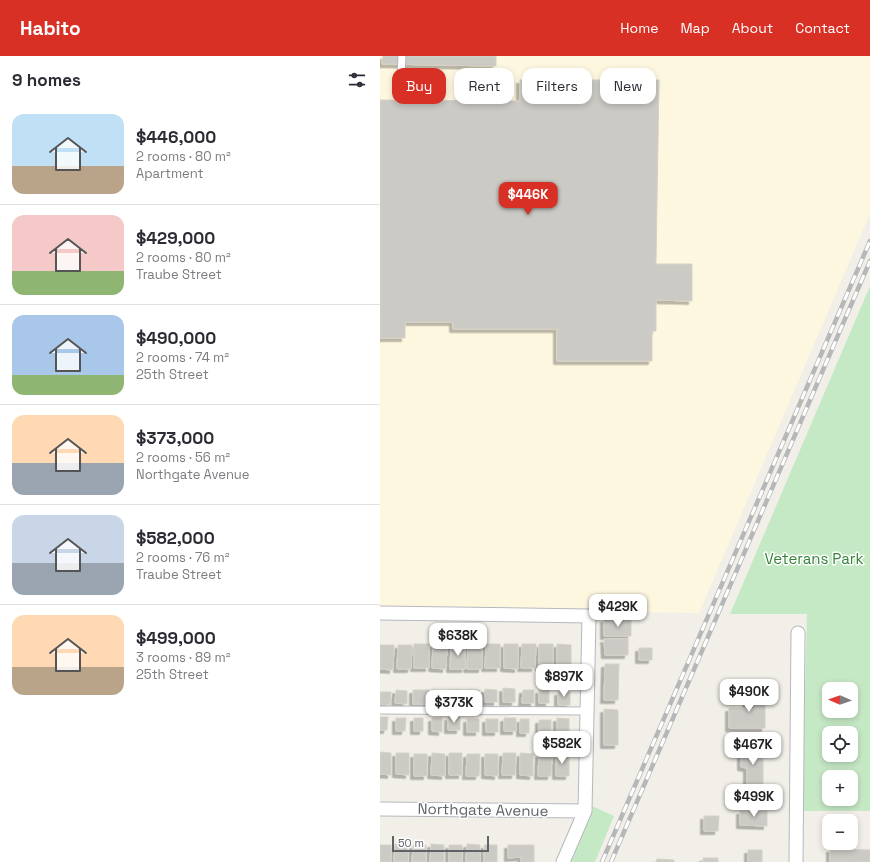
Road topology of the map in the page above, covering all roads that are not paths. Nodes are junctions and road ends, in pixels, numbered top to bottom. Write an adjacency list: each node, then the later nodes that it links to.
1 (402, 56): 2 (lane)
2 (402, 68)
3 (380, 613): 6 (street)
4 (798, 633): 10 (street)
5 (380, 710): 6 (lane)
6 (587, 711): 8 (street)
7 (380, 809): 8 (street, Northgate Avenue)
8 (585, 811): 9 (street)
9 (562, 862)
10 (796, 862)

